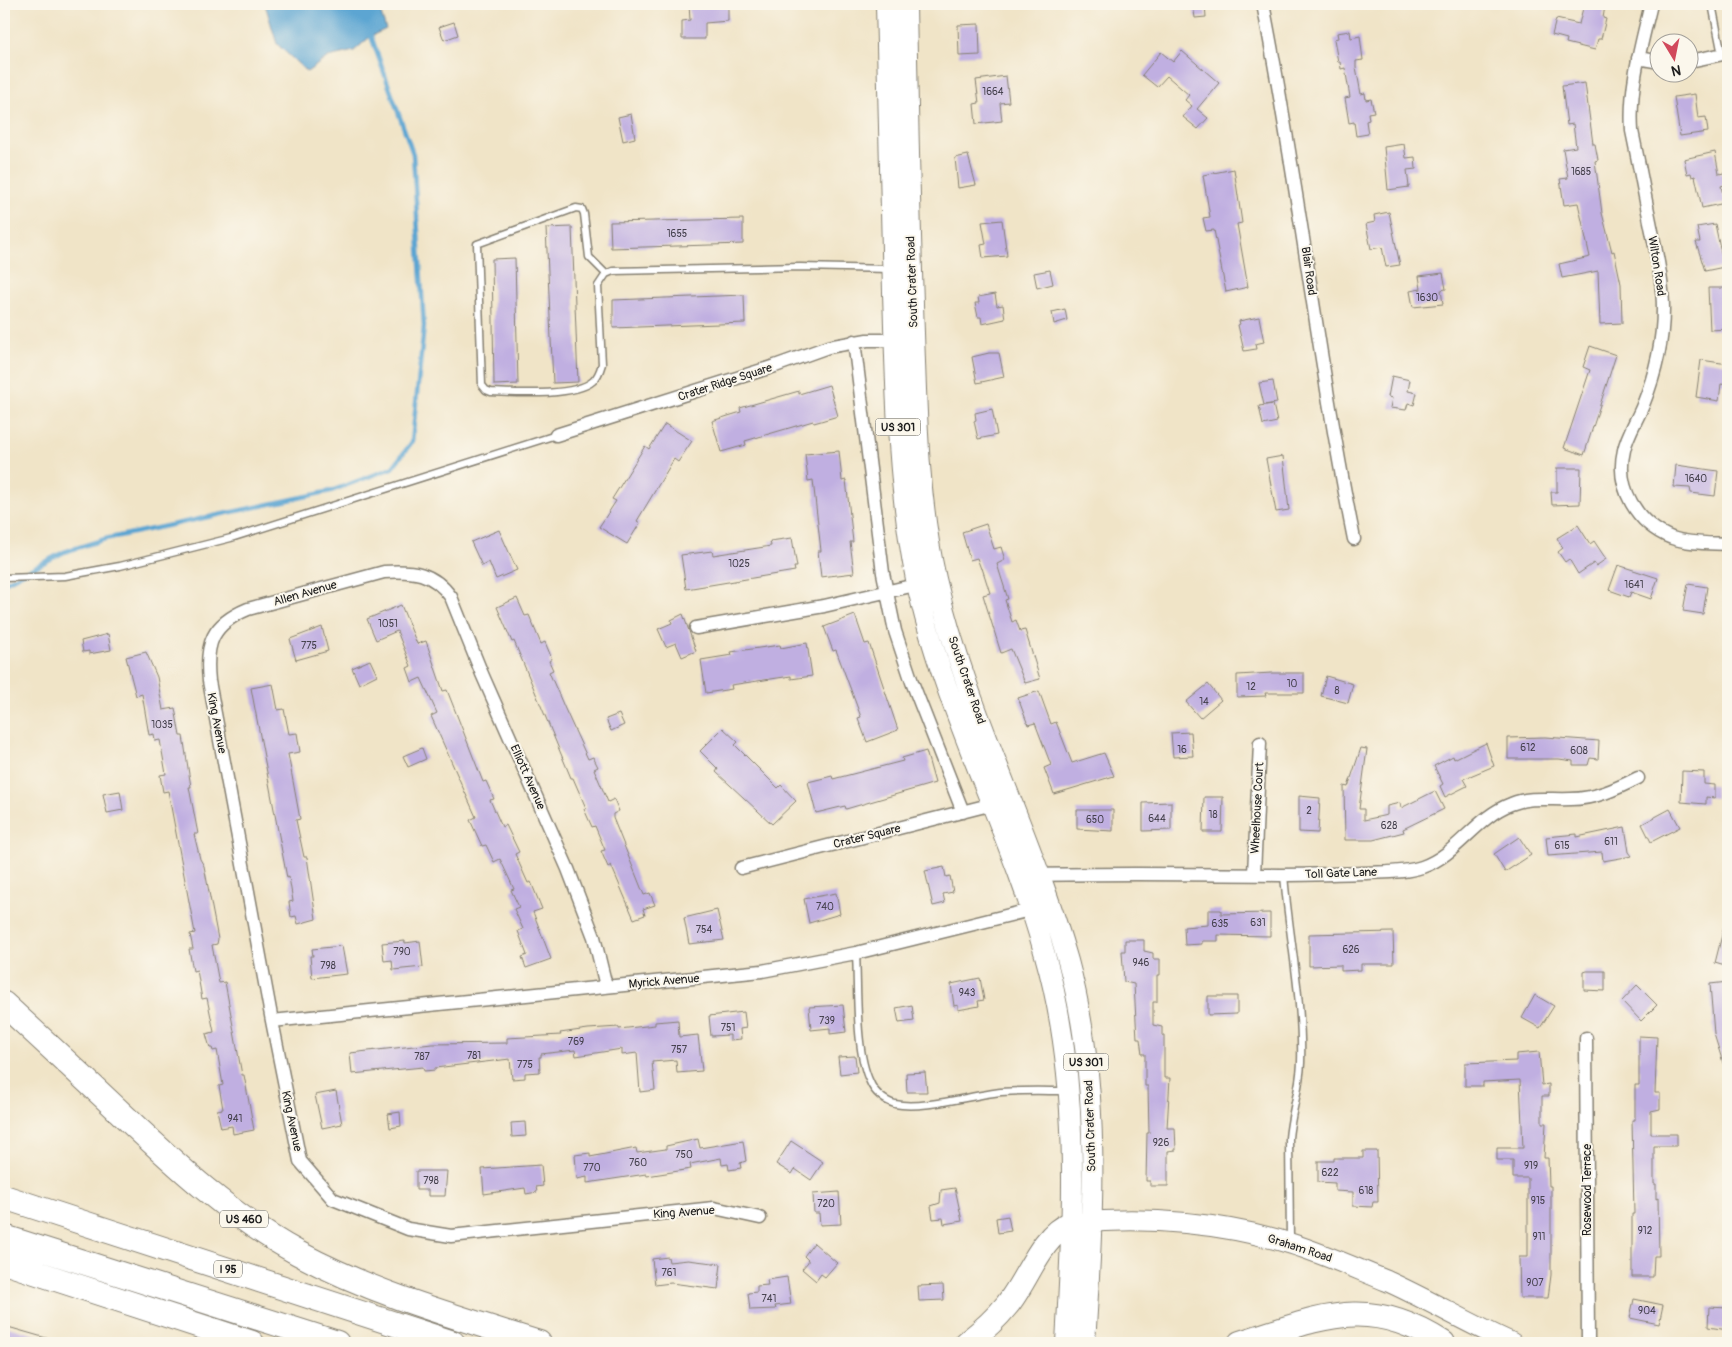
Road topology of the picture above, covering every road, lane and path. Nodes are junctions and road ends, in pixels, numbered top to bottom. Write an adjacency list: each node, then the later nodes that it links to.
1 (886, 4): 10 (main road, South Crater Road / US 301)
2 (906, 4): 10 (main road, South Crater Road / US 301)
3 (1263, 4): 15 (street, Blair Road)
4 (1652, 4): 7 (street, Wilton Road)
5 (1712, 4): 6 (lane)
6 (1725, 54): 8 (street)
7 (1638, 58): 9 (street); 16 (street, Wilton Road)
8 (1700, 59)
9 (1650, 60)
10 (902, 269): 11 (lane); 12 (main road, South Crater Road / US 301); 19 (main road, South Crater Road / US 301)
11 (606, 274): 11 (lane)
12 (894, 340): 13 (street, Crater Ridge Square); 19 (main road, South Crater Road / US 301)
13 (854, 341): 14 (street, Crater Ridge Square); 20 (street)
14 (556, 435): 17 (lane)
15 (1354, 538)
16 (1728, 544)
17 (4, 578)
18 (432, 578): 22 (street, Allen Avenue); 35 (street, Elliott Avenue)
19 (927, 582): 20 (street); 25 (main road, South Crater Road / US 301); 30 (main road, South Crater Road / US 301)
20 (887, 591): 21 (street); 26 (street)
21 (696, 628)
22 (207, 662): 37 (street, King Avenue)
23 (1260, 743): 28 (street, Wheelhouse Court)
24 (1638, 778): 29 (street, Toll Gate Lane)
25 (992, 804): 26 (street, Crater Square); 31 (main road, South Crater Road / US 301)
26 (962, 812): 27 (street, Crater Square)
27 (741, 868)
28 (1254, 874): 29 (street, Toll Gate Lane); 30 (street, Toll Gate Lane)
29 (1284, 874): 44 (lane)
30 (1040, 875): 31 (street, Toll Gate Lane); 32 (main road, South Crater Road / US 301)
31 (1018, 876): 33 (main road, South Crater Road / US 301)
32 (1050, 905): 33 (street, Myrick Avenue); 42 (main road, South Crater Road / US 301)
33 (1031, 910): 34 (street, Myrick Avenue); 39 (main road, South Crater Road / US 301)
34 (856, 953): 35 (street, Myrick Avenue); 39 (lane)
35 (606, 986): 37 (street, Myrick Avenue)
36 (4, 1004): 49 (highway, US 460)
37 (272, 1021): 41 (street, King Avenue)
38 (1586, 1038): 56 (street, Rosewood Terrace)
39 (1070, 1091): 42 (main road, South Crater Road / US 301)
40 (4, 1197): 48 (highway, I 95)
41 (760, 1218)
42 (1080, 1223): 44 (main road, Graham Road); 50 (highway); 51 (main road, South Crater Road / US 301); 52 (main road, South Crater Road / US 301)
43 (4, 1237): 47 (highway)
44 (1290, 1243): 55 (main road, Graham Road)
45 (4, 1262): 46 (highway)
46 (252, 1343)
47 (337, 1343)
48 (453, 1343)
49 (539, 1343)
50 (967, 1343)
51 (1066, 1343)
52 (1085, 1343)
53 (1240, 1343): 54 (highway)
54 (1443, 1343)
55 (1512, 1343)
56 (1588, 1343)

